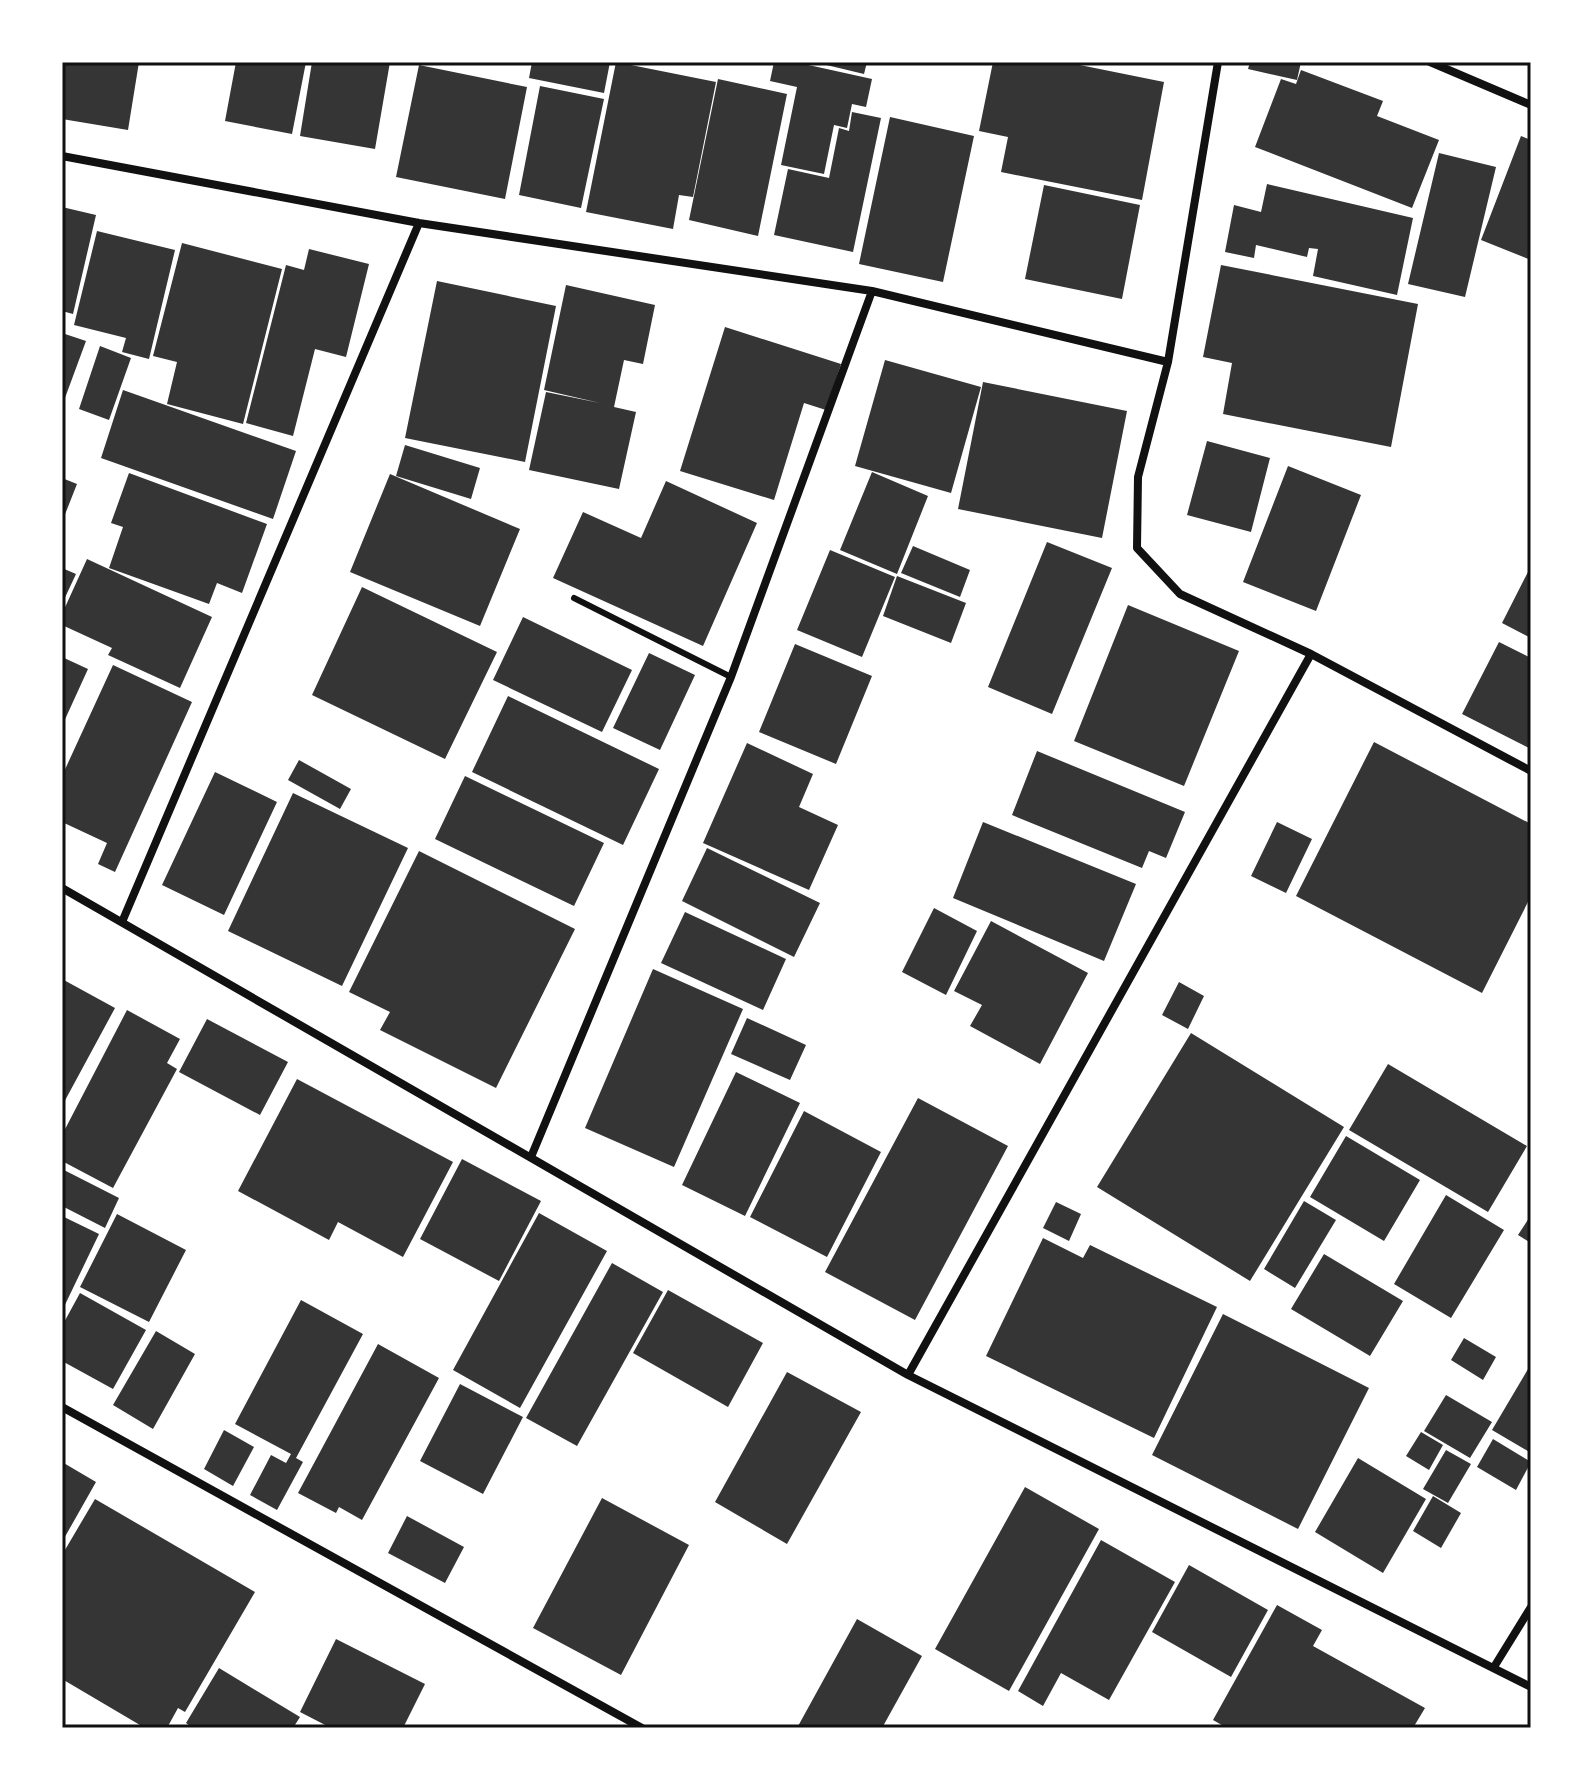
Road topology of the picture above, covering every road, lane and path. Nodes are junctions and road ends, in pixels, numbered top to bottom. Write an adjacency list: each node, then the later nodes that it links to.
1 (1218, 62): 7 (street)
2 (1430, 62): 3 (street)
3 (1531, 105)
4 (62, 156): 5 (street)
5 (419, 223): 6 (street); 13 (street)
6 (872, 291): 7 (street); 10 (street)
7 (1168, 362): 9 (street)
8 (574, 598): 10 (lane)
9 (1311, 654): 11 (street); 15 (street)
10 (731, 677): 14 (street)
11 (1531, 771)
12 (62, 888): 13 (street)
13 (122, 922): 14 (street)
14 (531, 1157): 15 (street)
15 (908, 1375): 18 (street)
16 (62, 1407): 20 (street)
17 (1531, 1607): 18 (street)
18 (1494, 1667): 19 (street)
19 (1531, 1687)
20 (642, 1728)

